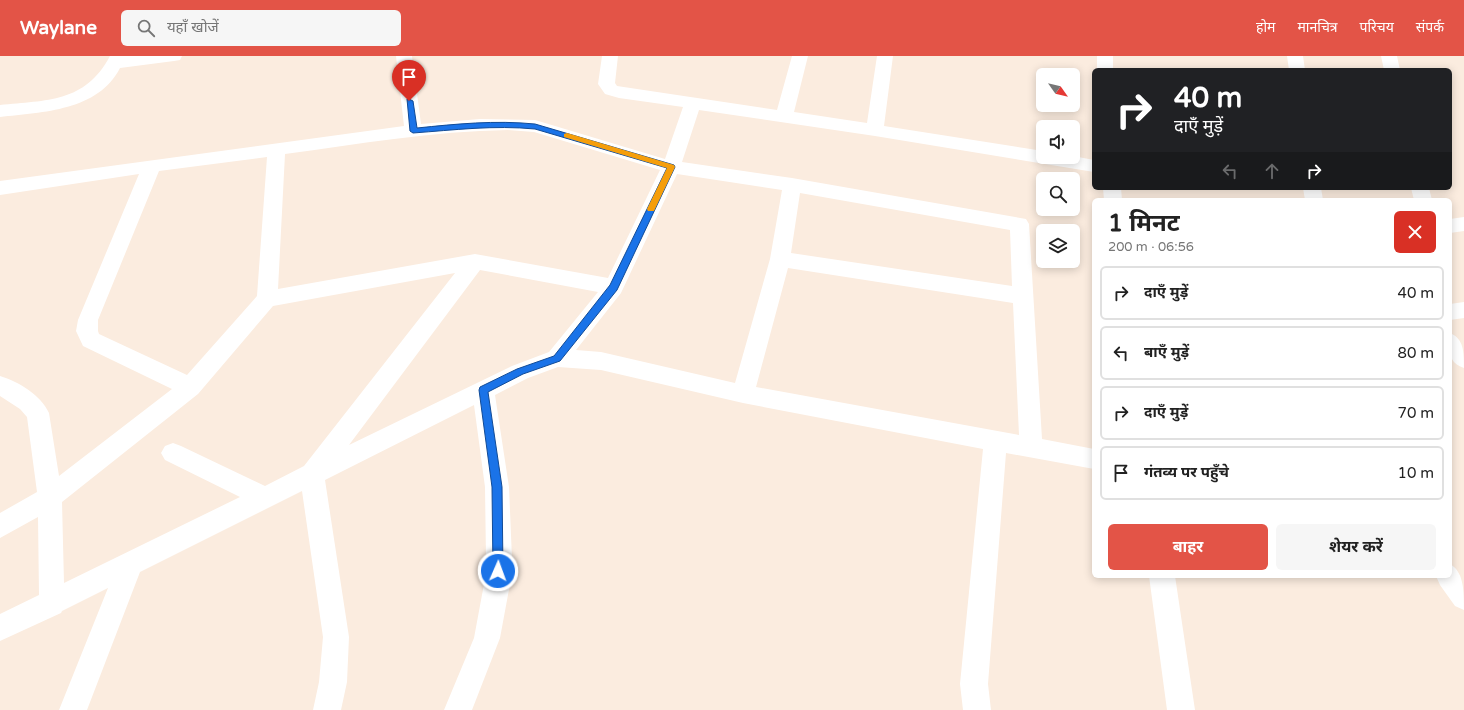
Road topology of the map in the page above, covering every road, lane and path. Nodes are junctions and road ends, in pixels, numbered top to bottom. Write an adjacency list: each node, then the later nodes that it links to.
1 (174, 56): 9 (street)
2 (404, 56): 17 (street)
3 (610, 56): 13 (street)
4 (800, 56): 15 (street)
5 (885, 56): 16 (street)
6 (1104, 56): 10 (street)
7 (1296, 56): 11 (street)
8 (1389, 56): 12 (street)
9 (116, 60): 14 (street)
10 (1105, 68)
11 (1297, 68)
12 (1392, 68)
13 (693, 103): 15 (street); 21 (street)
14 (0, 111)
15 (784, 116): 16 (street)
16 (875, 130): 20 (street)
17 (413, 131): 18 (street); 21 (street)
18 (276, 150): 19 (street); 30 (street)
19 (152, 166): 23 (street); 37 (street)
20 (1092, 166)
21 (671, 167): 22 (street); 28 (street)
22 (792, 185): 26 (street); 29 (street)
23 (0, 188)
24 (1464, 224): 25 (street)
25 (1452, 226)
26 (780, 259): 29 (street); 39 (street)
27 (475, 262): 28 (street); 30 (street); 44 (street)
28 (614, 287): 34 (street)
29 (1022, 296): 41 (street)
30 (267, 299): 37 (street)
31 (1464, 310): 32 (street)
32 (1452, 312)
33 (1452, 344): 35 (street)
34 (557, 358): 38 (street); 39 (street)
35 (1464, 359)
36 (0, 385): 45 (street)
37 (190, 386): 45 (street)
38 (483, 390): 44 (street); 56 (street)
39 (743, 394): 40 (street)
40 (995, 441): 41 (street); 57 (street)
41 (1031, 448): 43 (street)
42 (172, 453): 46 (street)
43 (1092, 459)
44 (312, 475): 46 (street); 55 (street)
45 (50, 497): 47 (street); 52 (street)
46 (266, 498): 48 (street)
47 (0, 526)
48 (130, 565): 52 (street); 54 (street)
49 (1162, 578): 58 (street)
50 (1450, 578): 51 (street)
51 (1464, 597)
52 (52, 604): 53 (street)
53 (0, 628)
54 (73, 710)
55 (327, 710)
56 (458, 710)
57 (978, 710)
58 (1181, 710)

